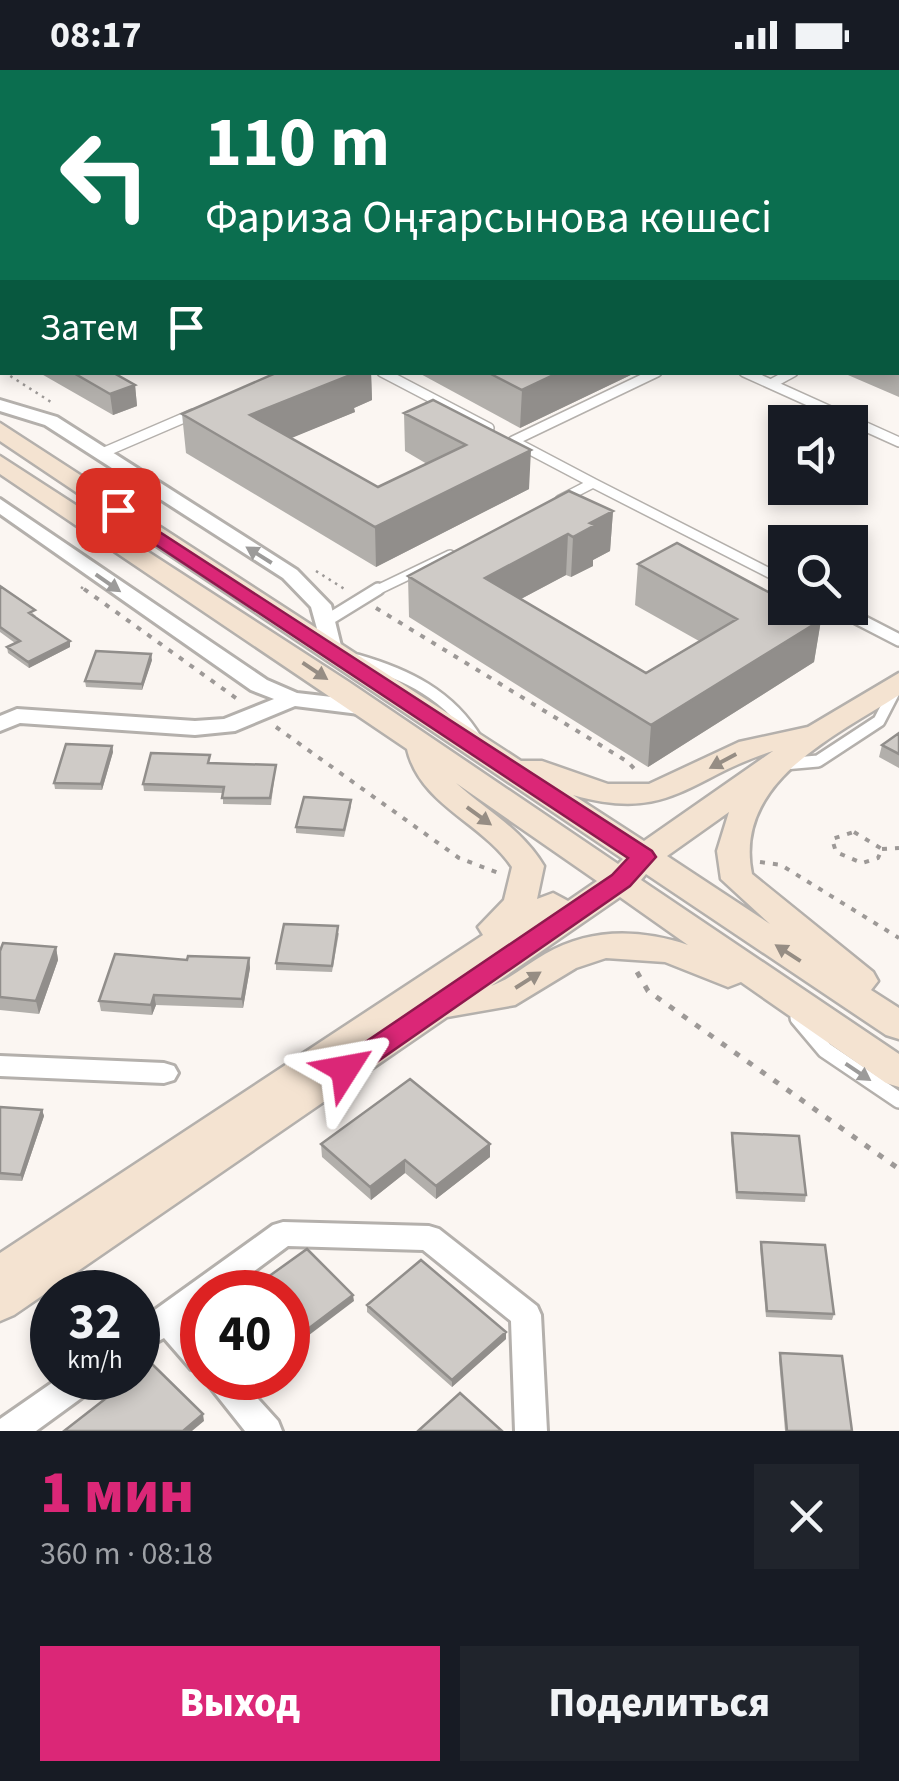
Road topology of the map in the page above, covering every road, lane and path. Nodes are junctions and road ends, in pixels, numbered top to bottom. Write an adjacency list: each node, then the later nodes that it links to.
1 (8, 375): 7 (path)
2 (388, 375): 11 (lane)
3 (651, 375): 11 (lane)
4 (750, 375): 6 (lane)
5 (787, 375): 6 (lane)
6 (770, 384): 12 (lane)
7 (54, 404)
8 (0, 405): 14 (street)
9 (205, 409): 14 (lane)
10 (0, 430): 19 (street)
11 (513, 441): 16 (lane)
12 (899, 442)
13 (0, 447): 19 (street)
14 (100, 454): 29 (street, one-way to 14)
15 (0, 463): 23 (street)
16 (593, 483): 18 (lane); 20 (lane)
17 (0, 505): 31 (street, one-way to 31)
18 (548, 506)
19 (118, 510): 29 (street)
20 (699, 537): 21 (lane); 25 (lane)
21 (688, 545)
22 (455, 552): 26 (lane)
23 (137, 553): 29 (street); 32 (street, one-way to 32)
24 (310, 567): 26 (path)
25 (768, 572)
26 (359, 598): 29 (lane); 38 (path)
27 (868, 624): 28 (lane)
28 (899, 640)
29 (332, 642): 36 (street)
30 (899, 682): 34 (street); 37 (lane)
31 (293, 699): 32 (street); 33 (street)
32 (367, 708): 35 (street)
33 (6, 714)
34 (816, 735): 37 (street); 38 (street, one-way to 38)
35 (421, 744): 42 (street); 45 (street, one-way to 45)
36 (481, 749): 38 (street); 42 (street)
37 (773, 766): 41 (street); 42 (street)
38 (644, 795)
39 (882, 848): 39 (path); 40 (path)
40 (899, 848)
41 (732, 859): 43 (path); 47 (street)
42 (623, 869): 45 (street); 46 (street); 47 (street, one-way to 42)
43 (899, 938)
44 (622, 944): 45 (street, one-way to 44); 46 (street); 52 (path)
45 (434, 995): 53 (street); 54 (street)
46 (790, 1001): 50 (street); 51 (lane, one-way to 51)
47 (895, 1022)
48 (0, 1066): 49 (street)
49 (164, 1073)
50 (899, 1073)
51 (899, 1100)
52 (899, 1170)
53 (0, 1274)
54 (0, 1302)
55 (166, 1318): 56 (street); 57 (street); 62 (street)
56 (160, 1322)
57 (180, 1334)
58 (53, 1400): 60 (street)
59 (238, 1400): 61 (street)
60 (10, 1431)
61 (266, 1431)
62 (530, 1431)

